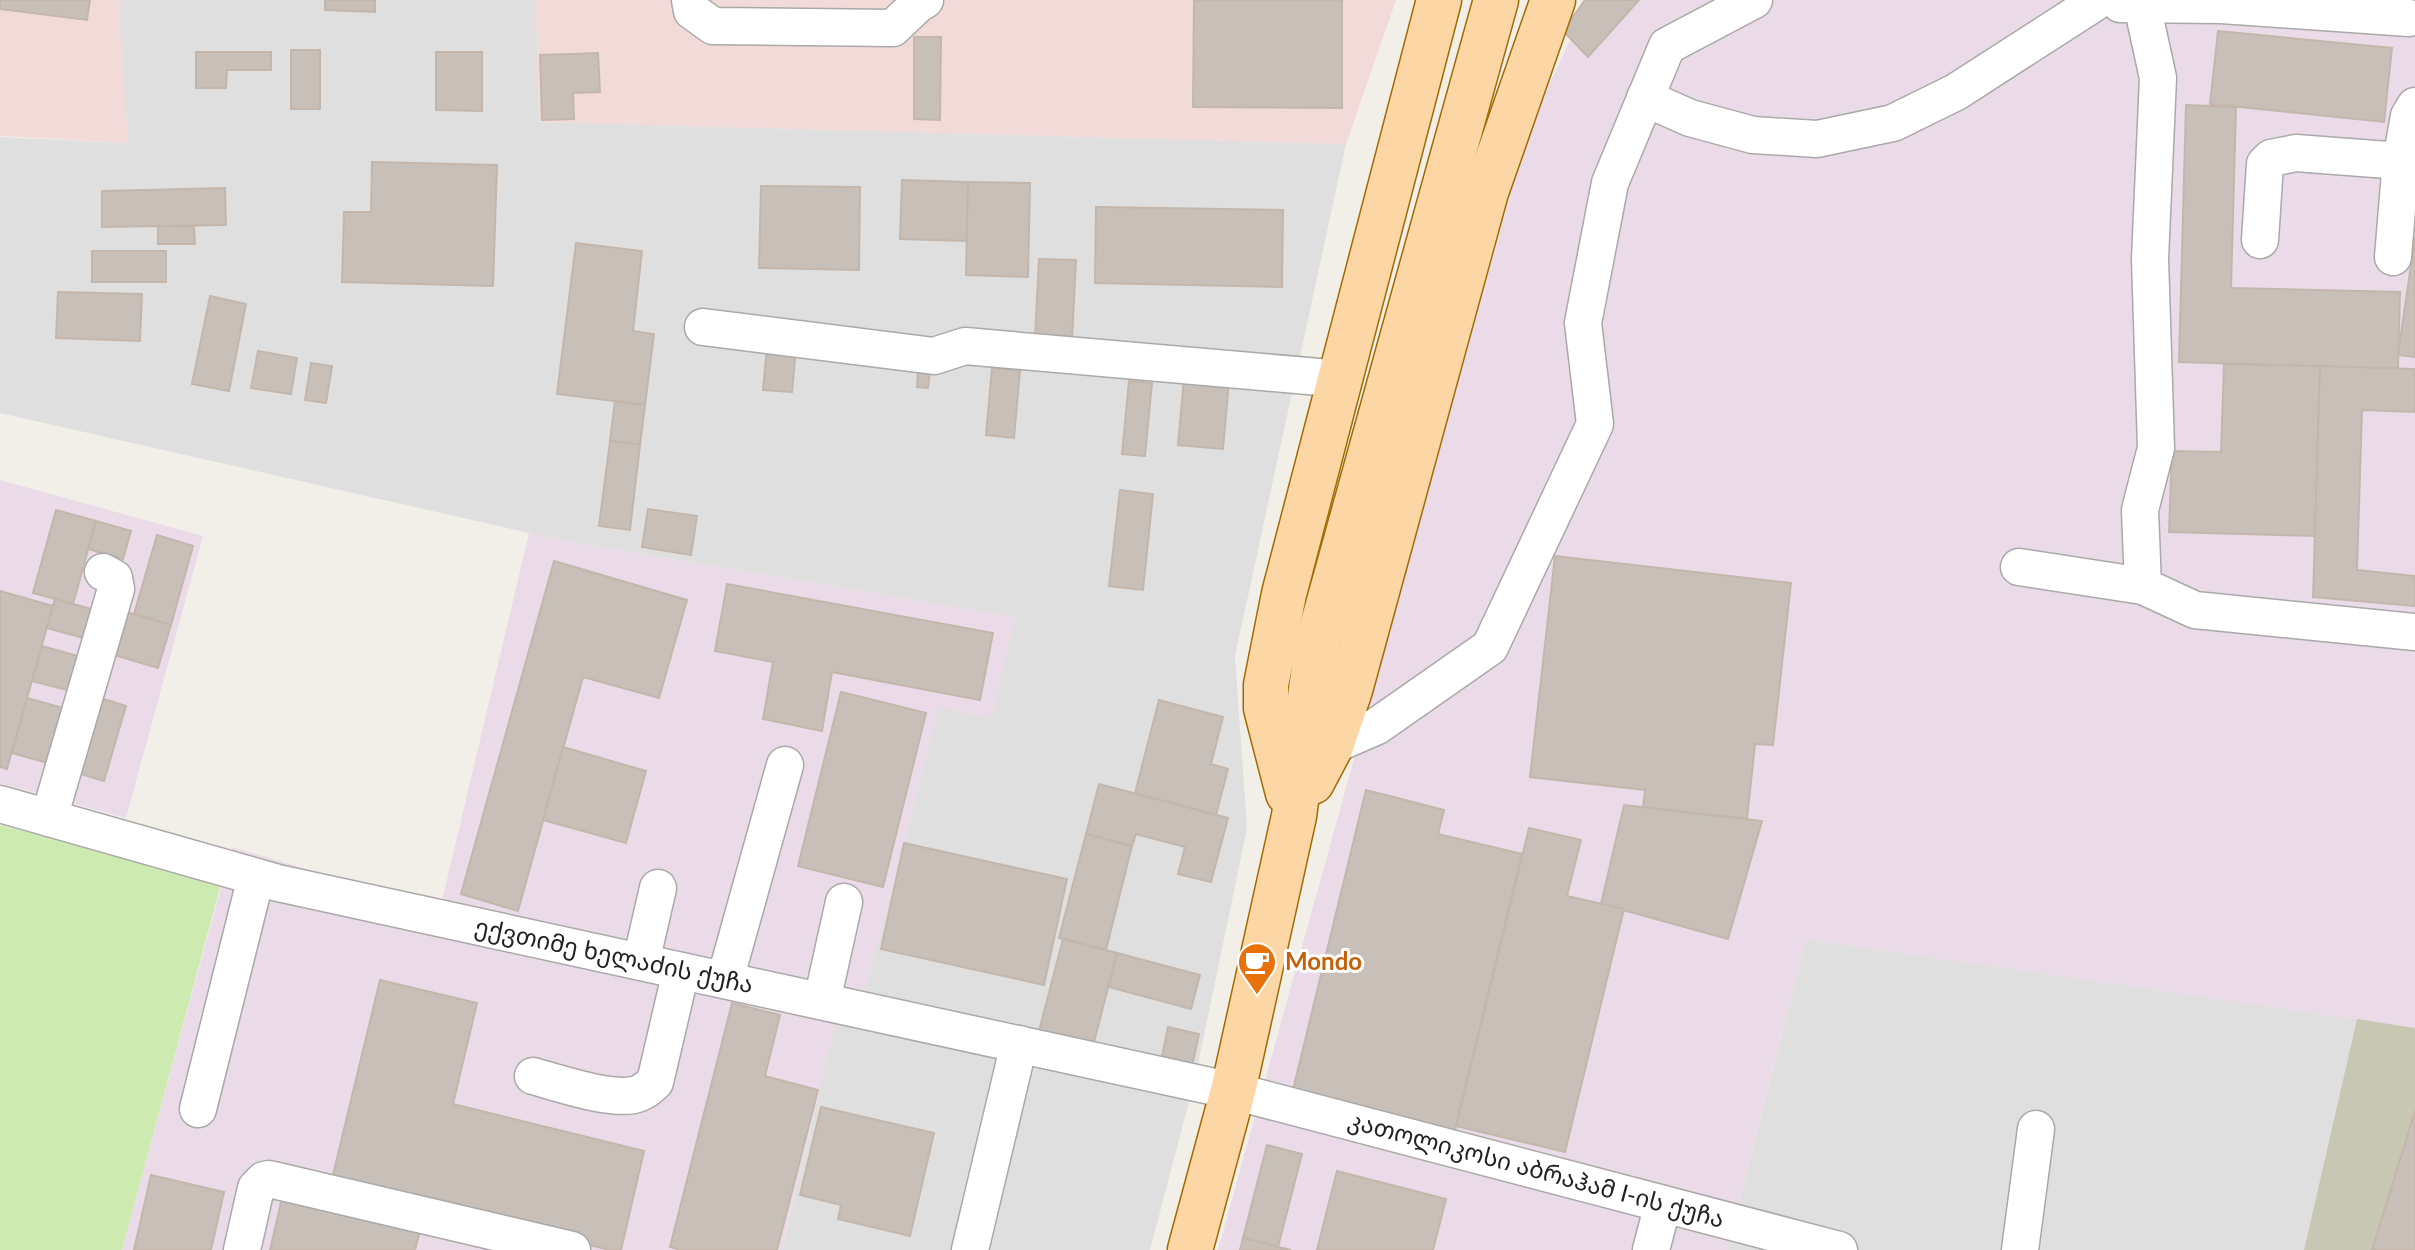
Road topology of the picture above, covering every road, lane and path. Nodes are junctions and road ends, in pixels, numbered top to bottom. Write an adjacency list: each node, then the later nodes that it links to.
1 (690, 0): 2 (street)
2 (925, 0)
3 (1439, 0): 17 (main road)
4 (1496, 0): 25 (main road)
5 (1553, 0): 22 (main road)
6 (1754, 0): 11 (street)
7 (2058, 0): 8 (street)
8 (2094, 3): 9 (street); 11 (street)
9 (2142, 3): 10 (street); 20 (street)
10 (2409, 18)
11 (1645, 98): 22 (street)
12 (2415, 106): 13 (street)
13 (2401, 161): 14 (street); 15 (street)
14 (2260, 240)
15 (2393, 257)
16 (703, 327): 17 (street)
17 (1342, 379): 25 (main road)
18 (2019, 567): 20 (street)
19 (103, 572): 26 (street)
20 (2143, 586): 21 (street)
21 (2415, 632)
22 (1331, 746): 25 (main road)
23 (785, 765): 32 (street)
24 (0, 804): 26 (street, ექვთიმე ხელაძის ქუჩა)
25 (1294, 816): 36 (main road)
26 (49, 818): 27 (street, ექვთიმე ხელაძის ქუჩა)
27 (256, 877): 30 (street, ექვთიმე ხელაძის ქუჩა); 37 (street)
28 (658, 888): 30 (street)
29 (844, 902): 33 (street)
30 (641, 962): 31 (street, ექვთიმე ხელაძის ქუჩა)
31 (681, 971): 32 (street, ექვთიმე ხელაძის ქუჩა); 35 (street)
32 (725, 980): 33 (street, ექვთიმე ხელაძის ქუჩა)
33 (822, 1001): 34 (street, ექვთიმე ხელაძის ქუჩა)
34 (1019, 1044): 36 (street, ექვთიმე ხელაძის ქუჩა); 42 (street)
35 (533, 1076)
36 (1233, 1091): 39 (street, კათოლიკოსი აბრაჰამ I-ის ქუჩა); 43 (main road)
37 (198, 1109)
38 (2036, 1129): 46 (street)
39 (1663, 1204): 44 (street); 45 (street, კათოლიკოსი აბრაჰამ I-ის ქუჩა)
40 (242, 1250): 41 (street)
41 (572, 1250)
42 (970, 1250)
43 (1190, 1250)
44 (1651, 1250)
45 (1839, 1250)
46 (2020, 1250)

